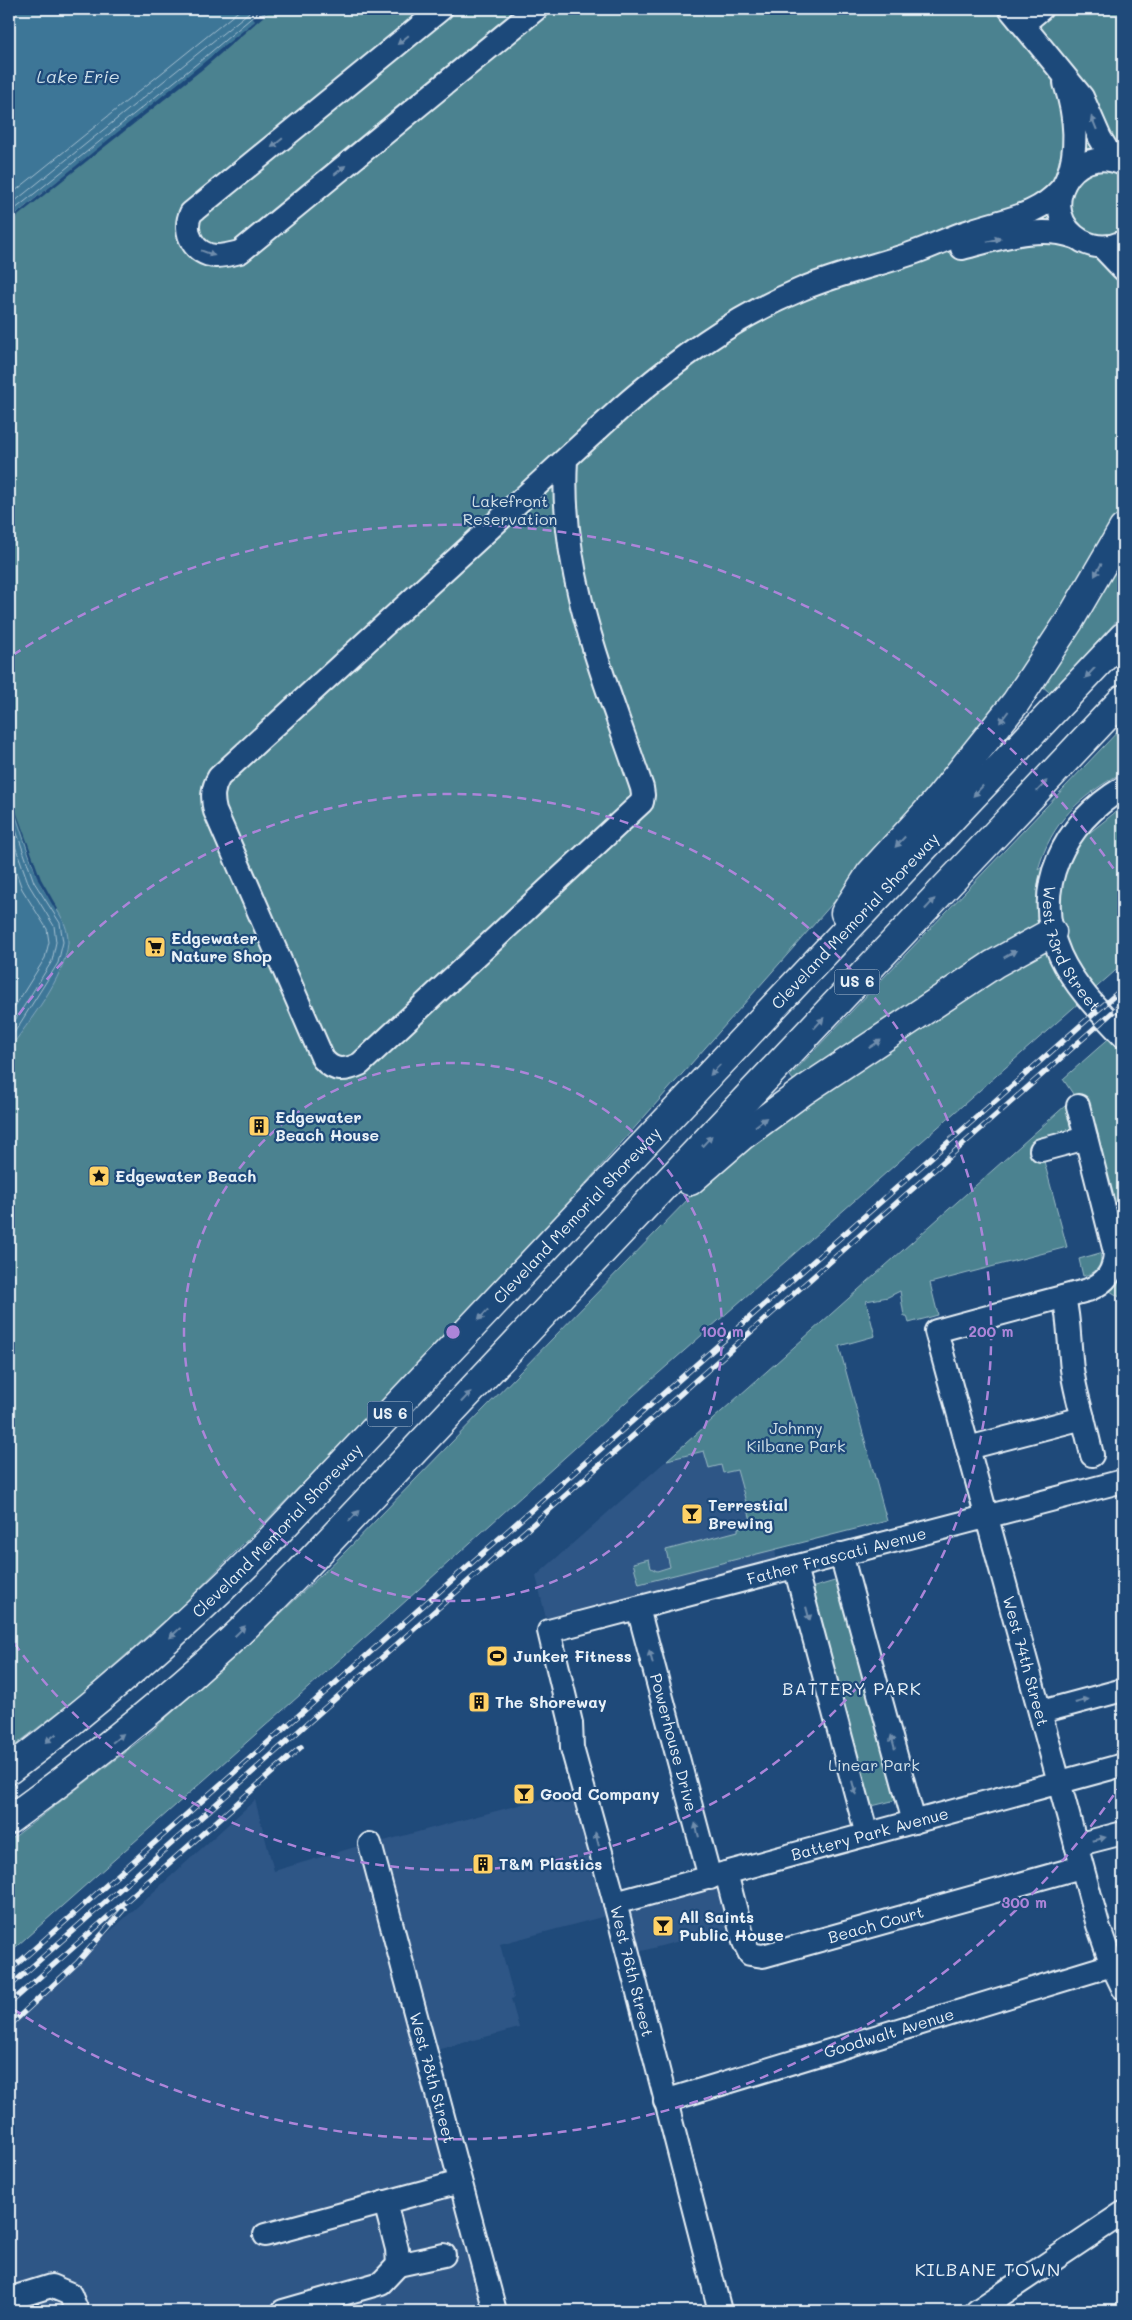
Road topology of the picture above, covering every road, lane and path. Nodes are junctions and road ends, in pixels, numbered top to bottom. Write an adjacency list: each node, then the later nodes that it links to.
1 (441, 9): 2 (street, one-way to 2)
2 (536, 9)
3 (1041, 9): 4 (street)
4 (1017, 16): 5 (street)
5 (1063, 75): 6 (street, one-way to 5); 7 (street)
6 (1122, 163): 7 (street)
7 (1064, 184): 8 (street); 11 (street)
8 (1076, 237): 10 (street); 11 (street, one-way to 8)
9 (1123, 242): 10 (street)
10 (1102, 247): 12 (street)
11 (912, 254): 13 (street)
12 (1123, 268)
13 (566, 460): 13 (street)
14 (1123, 528): 19 (highway, one-way to 19)
15 (1123, 637): 19 (highway, Cleveland Memorial Shoreway / US 6, one-way to 19)
16 (1123, 700): 24 (highway, US 6, one-way to 16)
17 (1123, 788): 18 (street, West 73rd Street)
18 (1052, 932): 20 (street, West 73rd Street); 24 (highway, one-way to 18)
19 (812, 966): 38 (highway, Cleveland Memorial Shoreway / US 6, one-way to 38)
20 (1123, 1036)
21 (1078, 1106): 22 (street)
22 (1086, 1138): 23 (street); 25 (street)
23 (1041, 1150)
24 (590, 1265): 40 (highway, US 6, one-way to 24)
25 (1064, 1297): 26 (street); 27 (street, West 74th Street)
26 (1083, 1418): 27 (street); 28 (street)
27 (968, 1448): 30 (street, West 74th Street)
28 (1092, 1455)
29 (1123, 1481): 30 (street, Father Frascati Avenue)
30 (986, 1517): 31 (street, Father Frascati Avenue); 36 (street, West 74th Street)
31 (842, 1554): 32 (street, Father Frascati Avenue); 41 (street, one-way to 31)
32 (795, 1567): 33 (street, Father Frascati Avenue); 43 (street, one-way to 43)
33 (638, 1608): 34 (street, Father Frascati Avenue); 47 (street, Powerhouse Drive, one-way to 33)
34 (549, 1631): 48 (street, West 76th Street, one-way to 34)
35 (1123, 1690): 36 (street, one-way to 35)
36 (1041, 1712): 39 (street, West 74th Street)
37 (1123, 1766): 39 (street, Battery Park Avenue)
38 (9, 1770)
39 (1059, 1783): 41 (street, Battery Park Avenue); 45 (street, West 74th Street)
40 (9, 1820)
41 (914, 1822): 43 (street, Battery Park Avenue)
42 (1123, 1833): 45 (street, one-way to 42)
43 (867, 1835): 47 (street, Battery Park Avenue)
44 (370, 1844): 52 (street, West 78th Street)
45 (1076, 1845): 46 (street, West 74th Street)
46 (1081, 1867): 47 (street, Beach Court); 49 (street, West 74th Street)
47 (718, 1875): 48 (street, Battery Park Avenue)
48 (615, 1903): 51 (street, West 76th Street)
49 (1112, 1965): 50 (street, West 74th Street); 51 (street, Goodwalt Avenue)
50 (1123, 1988)
51 (665, 2101): 62 (street, West 76th Street)
52 (460, 2182): 53 (street); 61 (street, West 78th Street)
53 (386, 2202): 55 (street); 57 (street)
54 (1123, 2213): 63 (street)
55 (265, 2235)
56 (444, 2255): 57 (street)
57 (398, 2265): 60 (street)
58 (9, 2299): 59 (street)
59 (77, 2311)
60 (283, 2311)
61 (495, 2311)
62 (720, 2311)
63 (977, 2311)

